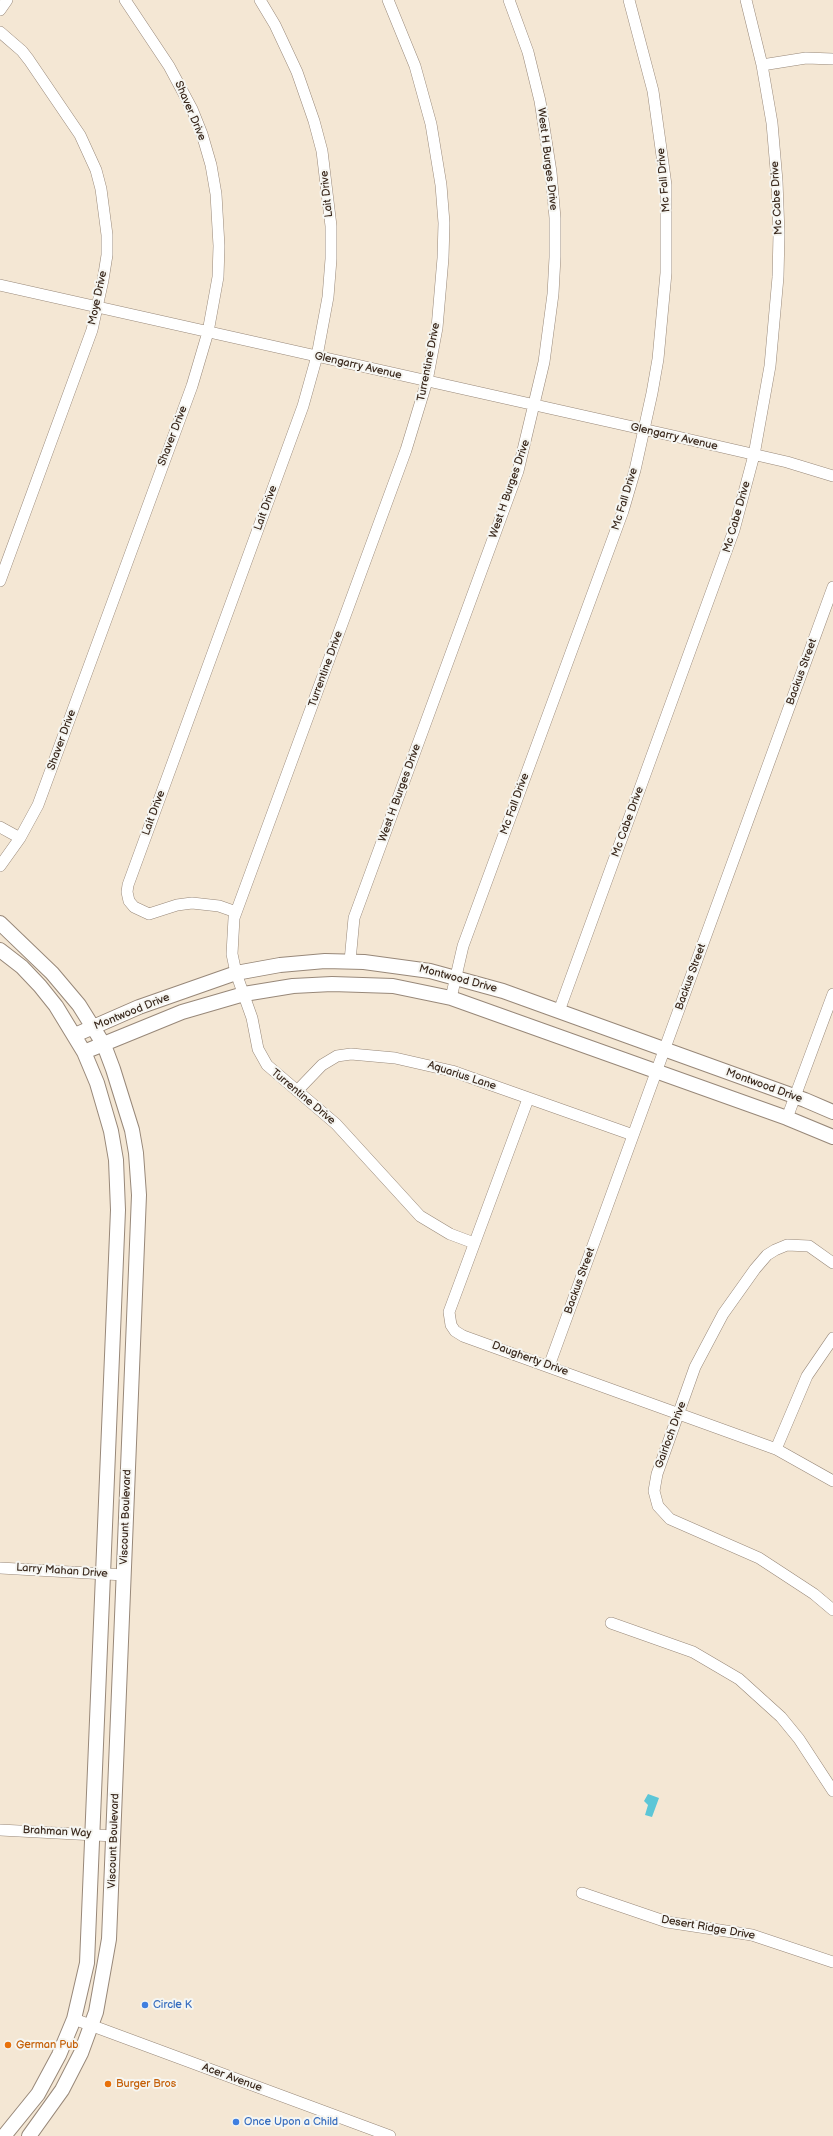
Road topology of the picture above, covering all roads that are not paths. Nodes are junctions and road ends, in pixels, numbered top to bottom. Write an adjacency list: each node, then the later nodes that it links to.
1 (8, 0): 8 (street)
2 (125, 0): 14 (street, Shaver Drive)
3 (260, 0): 15 (street, Lait Drive)
4 (388, 0): 16 (street, Turrentine Drive)
5 (509, 0): 17 (street, West H Burges Drive)
6 (629, 0): 18 (street, Mc Fall Drive)
7 (746, 0): 11 (street, Mc Cabe Drive)
8 (0, 10)
9 (0, 32): 13 (street, Moye Drive)
10 (833, 59): 11 (street)
11 (762, 65): 19 (street, Mc Cabe Drive)
12 (0, 285): 13 (street, Glengarry Avenue)
13 (98, 308): 14 (street, Glengarry Avenue); 21 (street, Moye Drive)
14 (208, 332): 15 (street, Glengarry Avenue); 24 (street, Shaver Drive)
15 (317, 356): 16 (street, Glengarry Avenue); 26 (street, Lait Drive)
16 (427, 382): 17 (street, Glengarry Avenue); 26 (street, Turrentine Drive)
17 (535, 406): 18 (street, Glengarry Avenue); 29 (street, West H Burges Drive)
18 (644, 430): 19 (street, Glengarry Avenue); 31 (street, Mc Fall Drive)
19 (754, 455): 20 (street, Glengarry Avenue); 35 (street, Mc Cabe Drive)
20 (833, 476)
21 (0, 581)
22 (833, 587): 39 (street, Backus Street)
23 (0, 827): 24 (street)
24 (20, 838): 25 (street, Shaver Drive)
25 (0, 866)
26 (236, 912): 30 (street, Turrentine Drive)
27 (0, 923): 36 (main road, Viscount Boulevard)
28 (0, 950): 37 (main road, Viscount Boulevard)
29 (350, 961): 30 (main road, Montwood Drive); 31 (main road, Montwood Drive)
30 (236, 973): 32 (street, Turrentine Drive); 36 (main road, Montwood Drive)
31 (456, 977): 34 (street, Mc Fall Drive); 35 (main road, Montwood Drive)
32 (244, 994): 34 (main road, Montwood Drive); 38 (main road, Montwood Drive); 42 (street, Turrentine Drive)
33 (833, 996): 43 (street)
34 (451, 998): 41 (main road, Montwood Drive)
35 (559, 1011): 39 (main road, Montwood Drive)
36 (94, 1027): 37 (main road, Montwood Drive); 38 (main road, Viscount Boulevard)
37 (75, 1036): 40 (main road, Viscount Boulevard)
38 (104, 1045): 40 (main road, Montwood Drive); 50 (main road, Viscount Boulevard)
39 (665, 1050): 41 (street, Backus Street); 43 (main road, Montwood Drive)
40 (84, 1052): 49 (main road, Viscount Boulevard)
41 (657, 1072): 46 (main road, Montwood Drive); 47 (street, Backus Street)
42 (296, 1091): 44 (street, Aquarius Lane); 51 (street, Turrentine Drive)
43 (795, 1097): 45 (main road, Montwood Drive); 46 (street)
44 (528, 1099): 47 (street, Aquarius Lane); 51 (street, Daugherty Drive)
45 (833, 1112)
46 (787, 1118): 48 (main road, Montwood Drive)
47 (633, 1135): 54 (street, Backus Street)
48 (833, 1137)
49 (118, 1226): 50 (main road); 55 (main road, Viscount Boulevard)
50 (138, 1226): 56 (main road, Viscount Boulevard)
51 (474, 1243): 54 (street, Daugherty Drive)
52 (833, 1263): 57 (street, Gairloch Drive)
53 (833, 1338): 58 (street)
54 (549, 1366): 57 (street, Daugherty Drive)
55 (110, 1404): 56 (main road); 61 (main road, Viscount Boulevard)
56 (130, 1404): 62 (main road, Viscount Boulevard)
57 (679, 1414): 58 (street, Daugherty Drive); 63 (street, Gairloch Drive)
58 (776, 1449): 59 (street, Daugherty Drive)
59 (833, 1481)
60 (0, 1568): 61 (street, Larry Mahan Drive)
61 (103, 1574): 62 (street, Larry Mahan Drive); 67 (main road, Viscount Boulevard)
62 (124, 1575): 68 (main road, Viscount Boulevard)
63 (833, 1610)
64 (611, 1622): 65 (street)
65 (833, 1791)
66 (0, 1830): 67 (street, Brahman Way)
67 (91, 1833): 68 (street, Brahman Way); 71 (main road, Viscount Boulevard)
68 (114, 1836): 72 (main road, Viscount Boulevard)
69 (582, 1893): 70 (street, Desert Ridge Drive)
70 (833, 1962)
71 (74, 2019): 72 (street, Acer Avenue); 73 (main road, Viscount Boulevard)
72 (91, 2026): 74 (main road, Viscount Boulevard); 75 (street, Acer Avenue)
73 (4, 2136)
74 (29, 2136)
75 (390, 2136)

